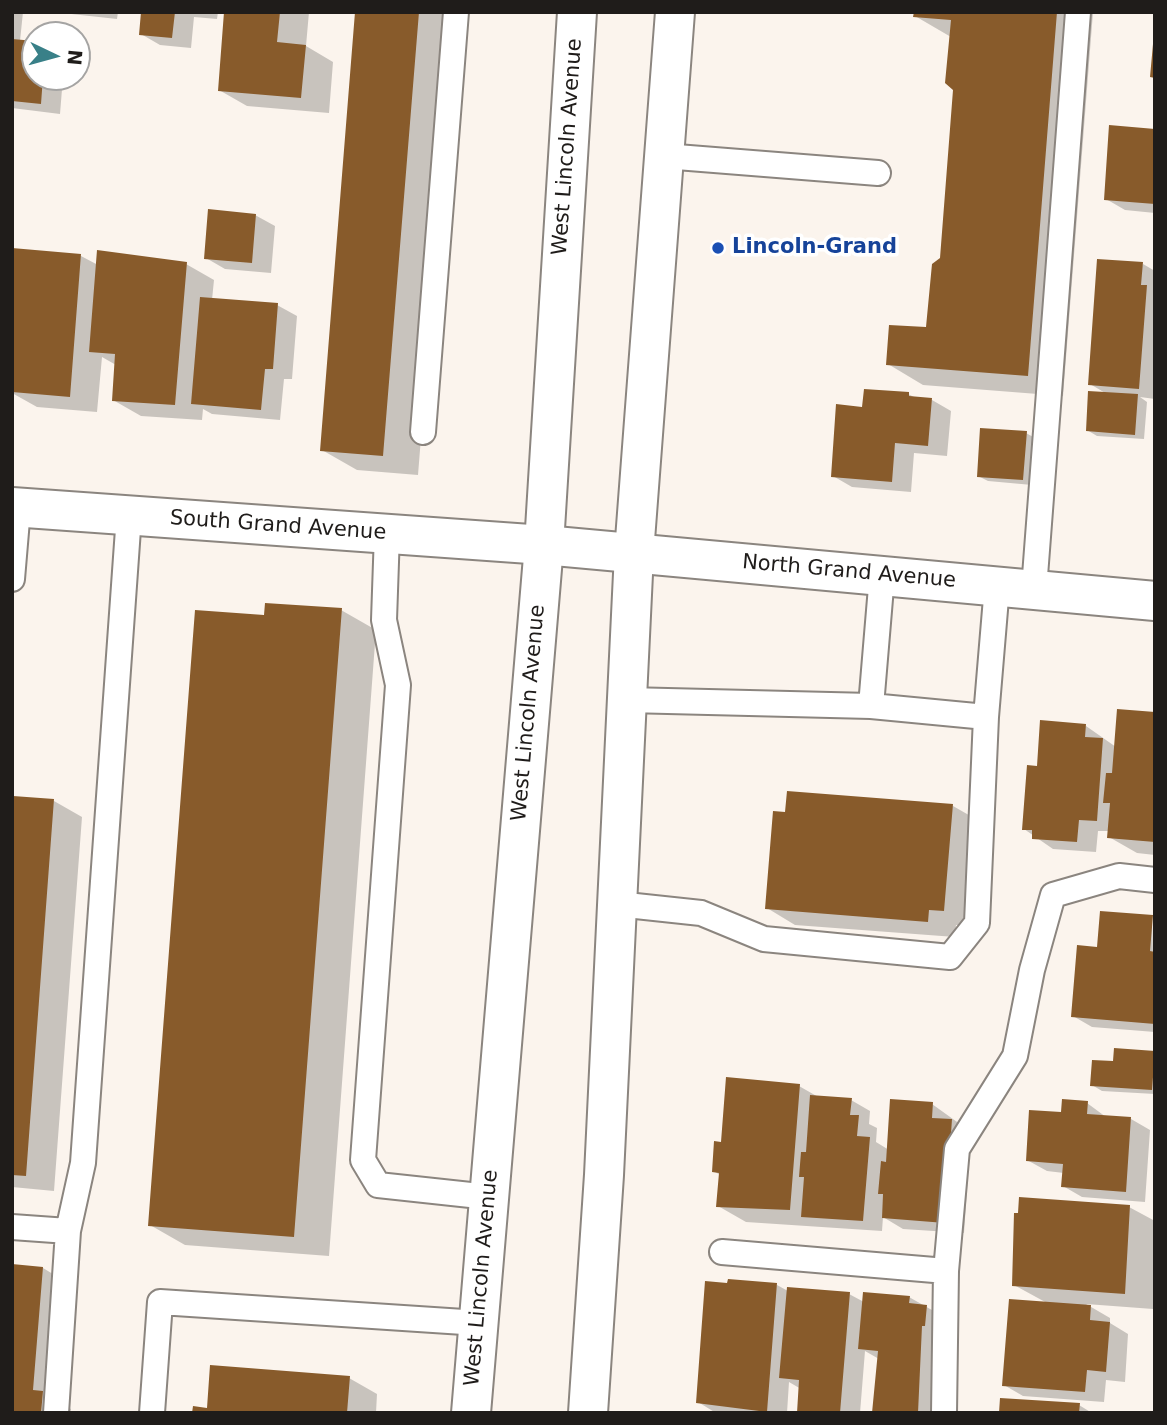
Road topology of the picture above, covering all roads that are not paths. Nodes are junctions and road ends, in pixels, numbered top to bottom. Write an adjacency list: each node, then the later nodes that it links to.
1 (456, 12): 7 (lane)
2 (577, 12): 11 (main road, West Lincoln Avenue)
3 (675, 12): 5 (main road)
4 (1078, 12): 16 (lane)
5 (664, 156): 6 (lane); 12 (main road)
6 (878, 173)
7 (423, 432)
8 (15, 507): 9 (main road, South Grand Avenue); 14 (lane)
9 (129, 515): 10 (main road, South Grand Avenue); 25 (lane)
10 (387, 533): 11 (main road, South Grand Avenue); 23 (lane)
11 (544, 545): 12 (main road, North Grand Avenue); 23 (main road, West Lincoln Avenue)
12 (634, 553): 13 (main road, North Grand Avenue); 18 (main road)
13 (882, 575): 15 (main road, North Grand Avenue); 19 (lane)
14 (12, 579)
15 (997, 586): 16 (main road, North Grand Avenue); 20 (lane)
16 (1034, 589): 17 (main road, North Grand Avenue)
17 (1155, 601)
18 (627, 700): 19 (lane); 22 (main road)
19 (871, 706): 20 (lane)
20 (986, 717): 22 (lane)
21 (1155, 880): 27 (lane)
22 (617, 904): 32 (main road)
23 (489, 1197): 28 (main road, West Lincoln Avenue)
24 (12, 1227): 25 (lane)
25 (68, 1231): 29 (lane)
26 (722, 1252): 27 (lane)
27 (946, 1271): 33 (lane)
28 (479, 1323): 30 (lane); 31 (main road, West Lincoln Avenue)
29 (56, 1413)
30 (152, 1413)
31 (471, 1413)
32 (588, 1413)
33 (944, 1413)

